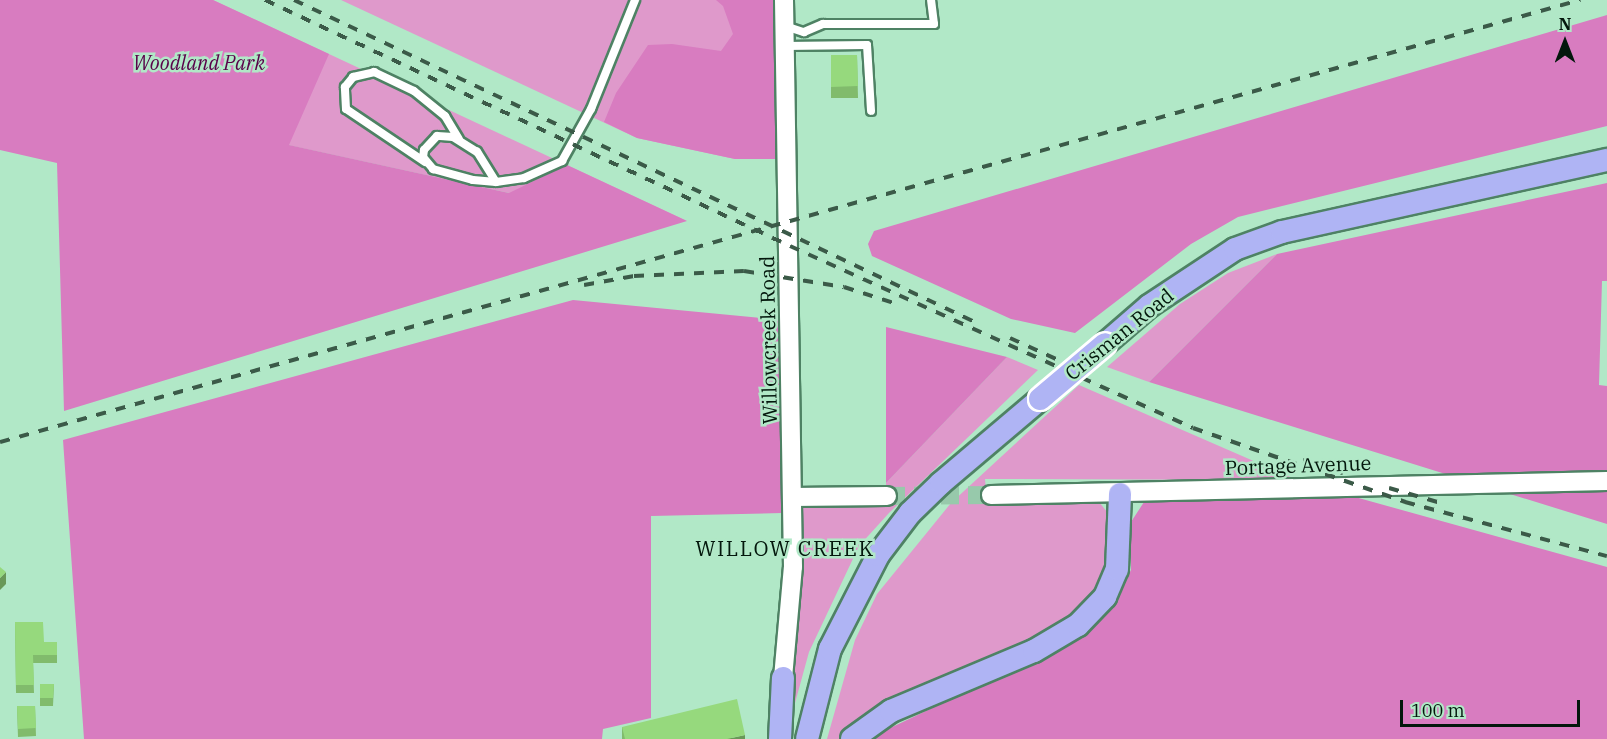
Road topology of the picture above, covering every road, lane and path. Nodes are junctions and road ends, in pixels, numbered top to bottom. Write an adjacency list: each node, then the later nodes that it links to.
1 (635, 0): 10 (lane)
2 (784, 0): 4 (street, Willowcreek Road)
3 (931, 0): 4 (lane)
4 (785, 26): 5 (street, Willowcreek Road)
5 (785, 46): 6 (lane); 14 (street, Willowcreek Road)
6 (871, 111)
7 (461, 141): 9 (lane); 9 (lane); 10 (lane)
8 (1607, 159): 18 (main road, Crisman Road, bridge)
9 (426, 163): 10 (lane)
10 (496, 182)
11 (1607, 481): 12 (street, Portage Avenue)
12 (1120, 494): 13 (street, Portage Avenue); 19 (main road)
13 (991, 495)
14 (792, 496): 15 (street); 16 (street, Willowcreek Road)
15 (887, 496)
16 (783, 678): 17 (main road)
17 (780, 739)
18 (807, 739)
19 (852, 739)

